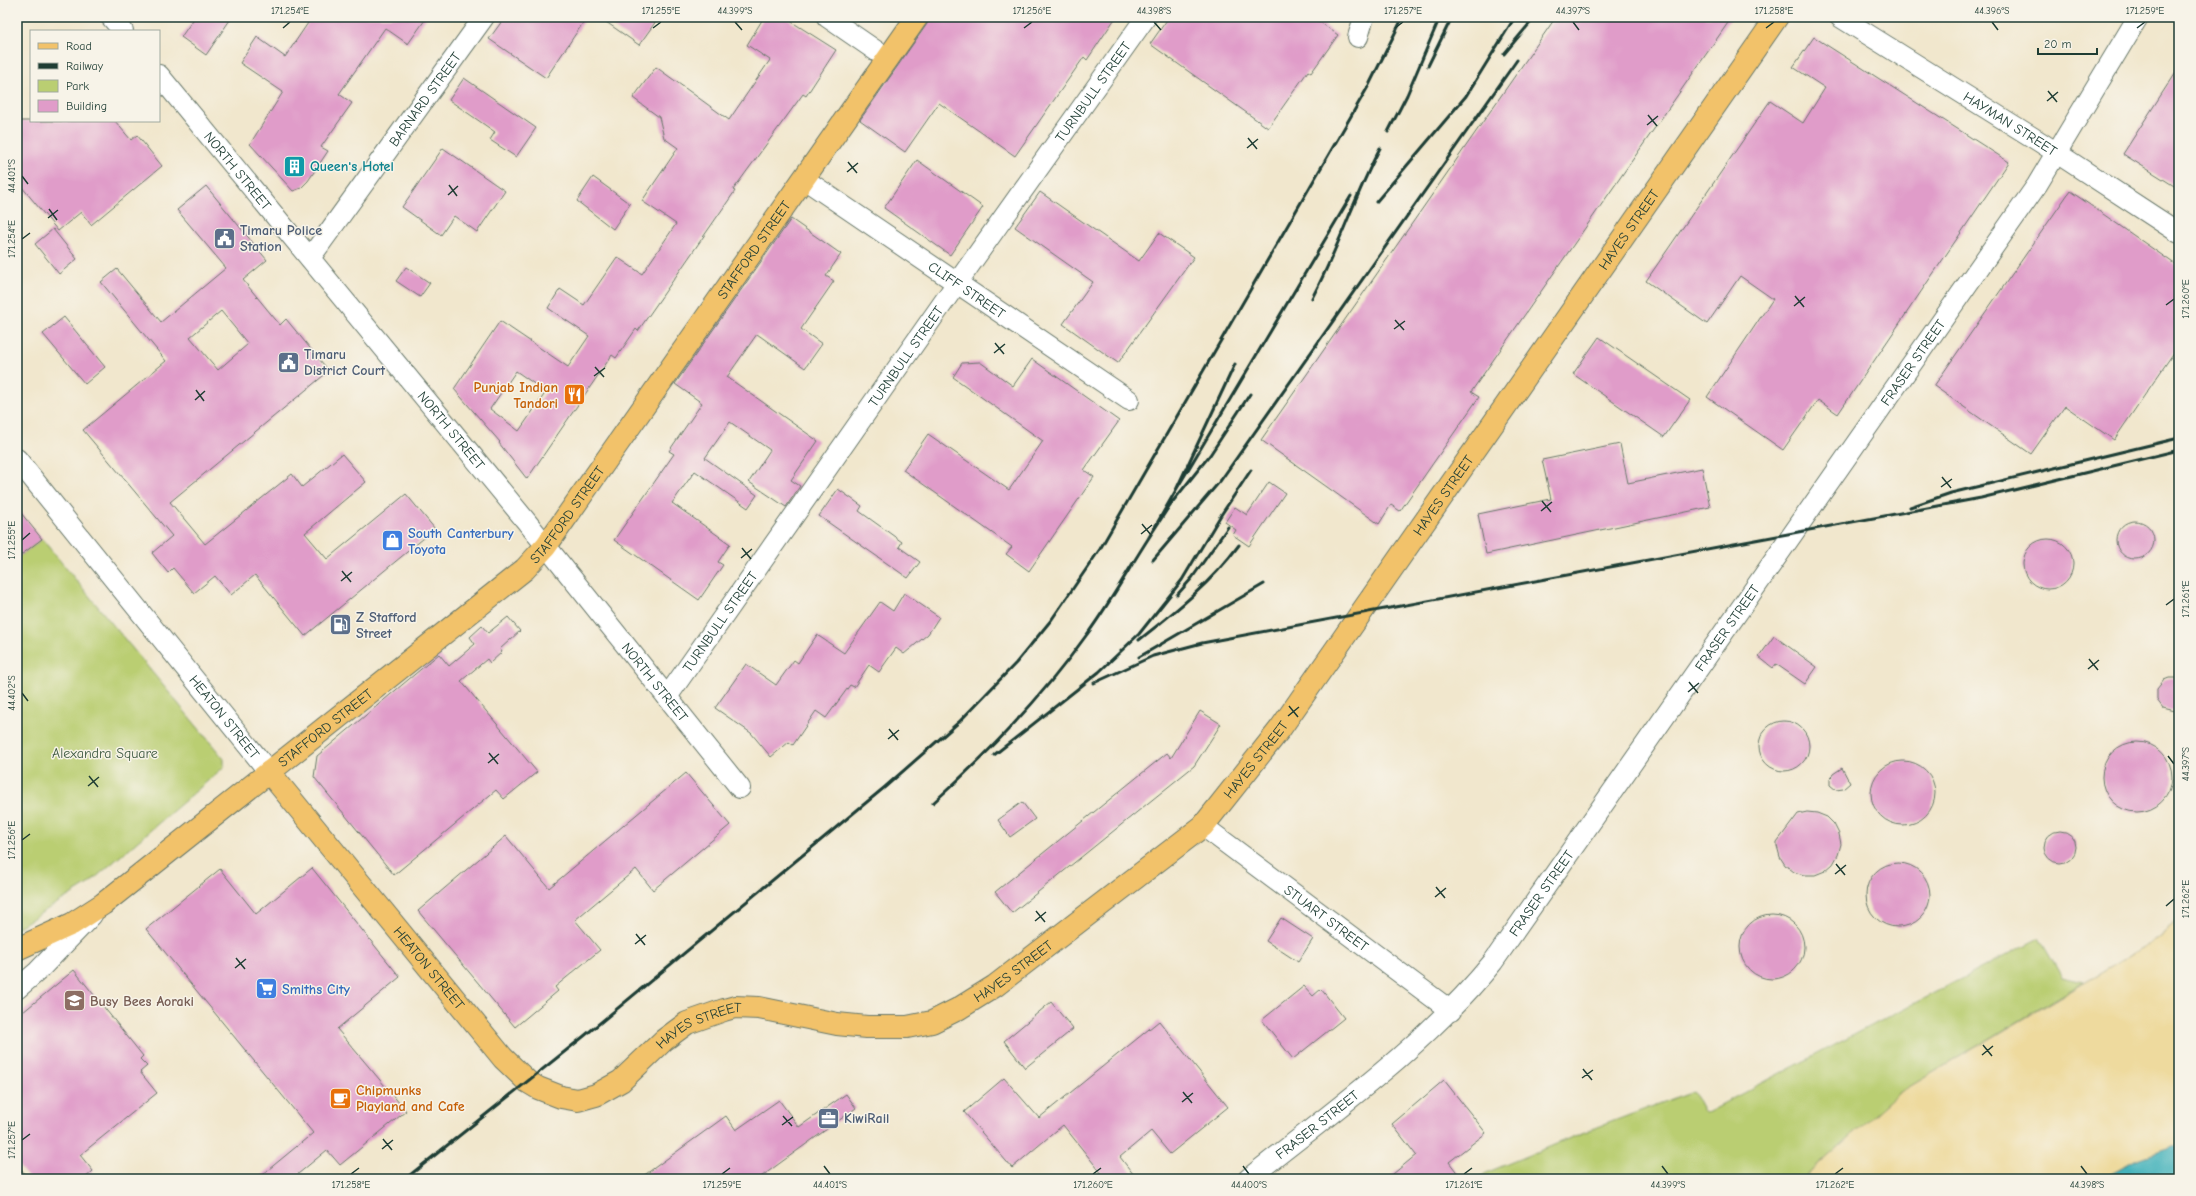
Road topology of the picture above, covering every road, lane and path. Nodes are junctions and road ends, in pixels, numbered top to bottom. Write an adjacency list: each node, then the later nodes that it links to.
1 (111, 17): 10 (street)
2 (484, 17): 17 (street, BARNARD STREET)
3 (828, 17): 12 (street)
4 (917, 17): 12 (main road, STAFFORD STREET)
5 (1146, 17): 18 (street, TURNBULL STREET)
6 (1364, 17): 11 (street)
7 (1777, 17): 25 (main road, HAYES STREET)
8 (1840, 17): 14 (street, HAYMAN STREET)
9 (2138, 17): 14 (street, FRASER STREET)
10 (122, 30)
11 (1358, 36)
12 (888, 59): 15 (main road, STAFFORD STREET)
13 (160, 76): 17 (street, NORTH STREET)
14 (2057, 154): 16 (street, HAYMAN STREET); 29 (street, FRASER STREET)
15 (804, 179): 18 (street, CLIFF STREET); 21 (main road, STAFFORD STREET)
16 (2179, 233)
17 (310, 258): 21 (street, NORTH STREET)
18 (957, 283): 19 (street, CLIFF STREET); 22 (street, TURNBULL STREET)
19 (1129, 400)
20 (17, 459): 23 (street, HEATON STREET)
21 (546, 546): 22 (street, NORTH STREET); 23 (main road, STAFFORD STREET)
22 (667, 697): 24 (street, NORTH STREET)
23 (269, 772): 26 (main road, STAFFORD STREET); 30 (main road, HEATON STREET)
24 (740, 788)
25 (1203, 826): 29 (street, STUART STREET); 30 (main road, HAYES STREET)
26 (103, 904): 27 (main road, STAFFORD STREET); 28 (street)
27 (17, 949)
28 (17, 989)
29 (1451, 1011): 31 (street, FRASER STREET)
30 (528, 1082)
31 (1248, 1179)

